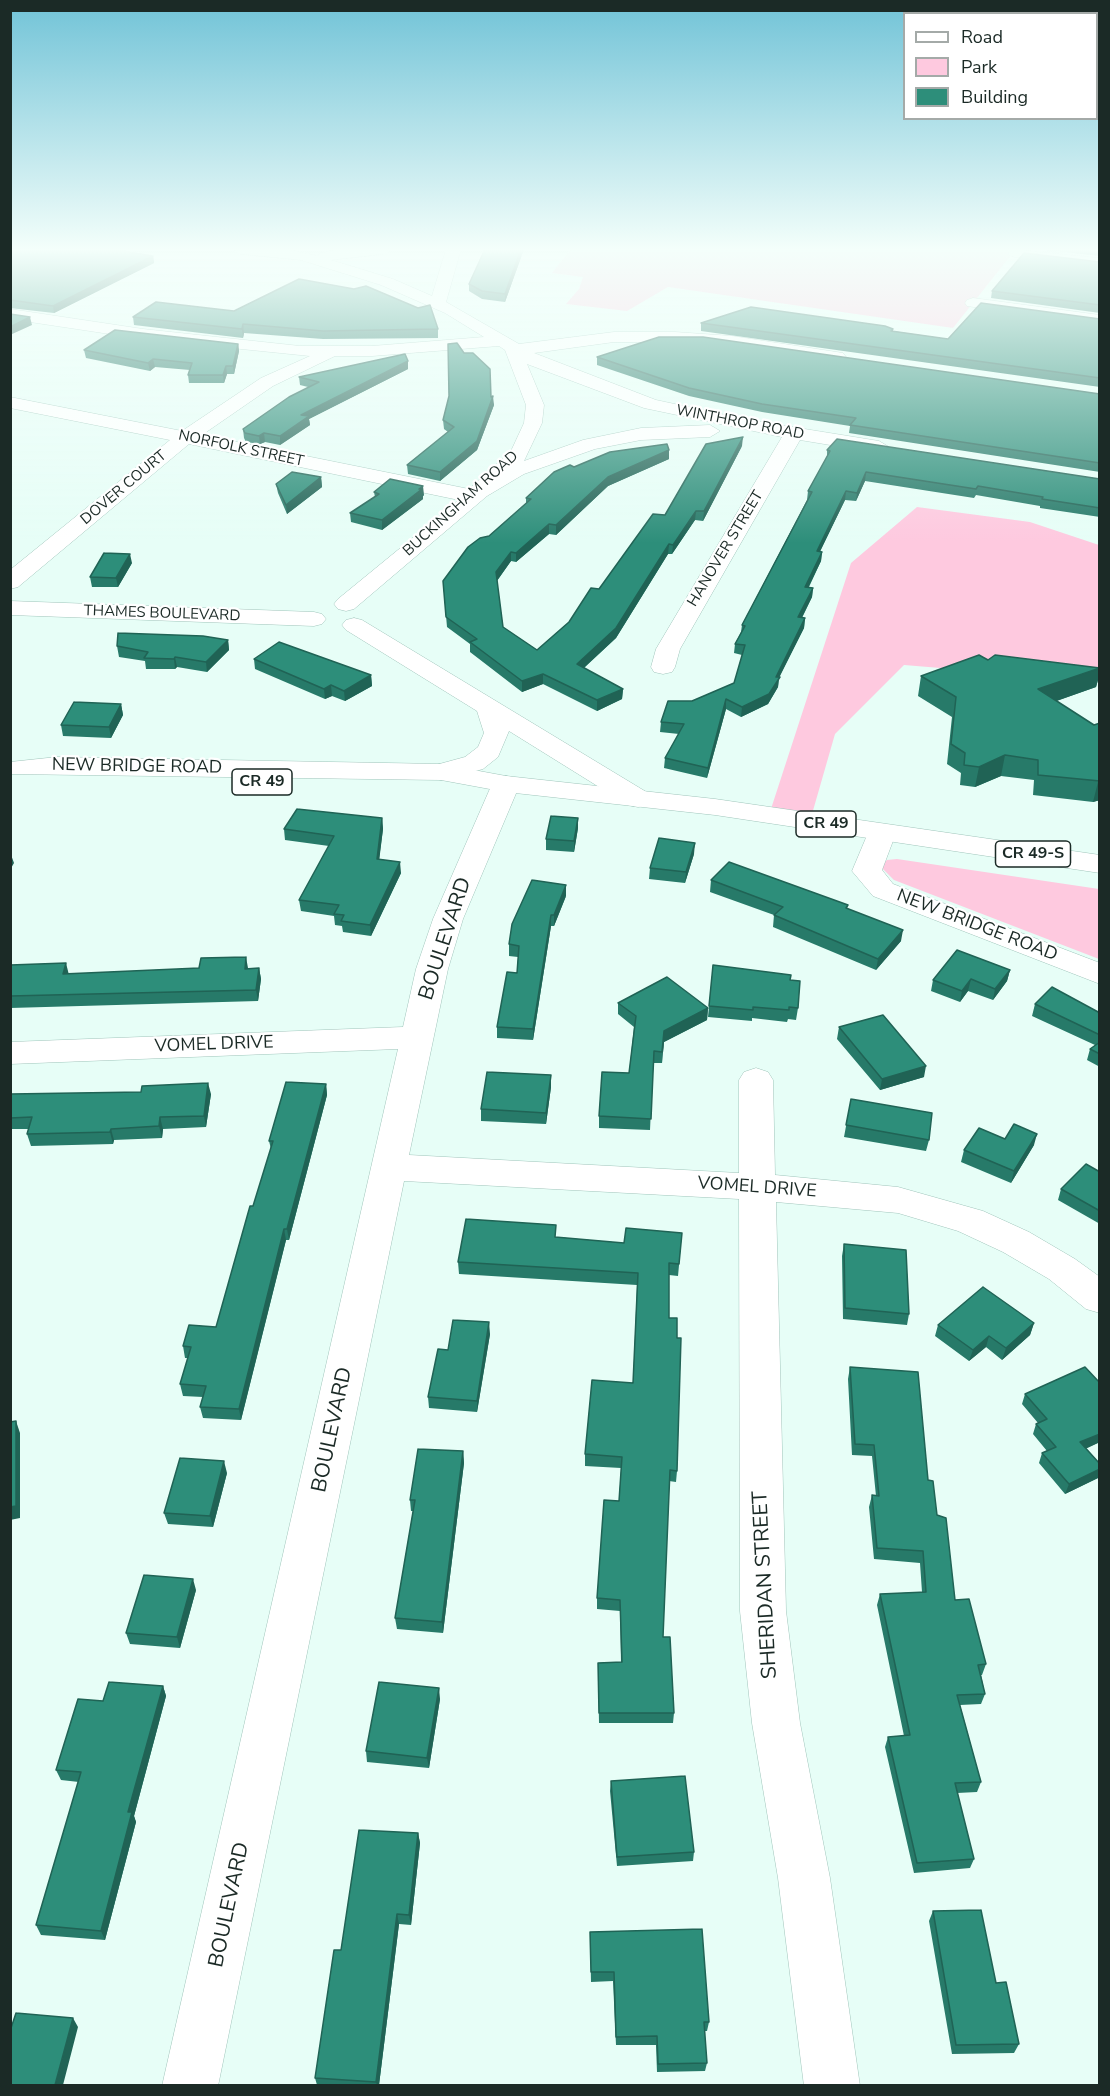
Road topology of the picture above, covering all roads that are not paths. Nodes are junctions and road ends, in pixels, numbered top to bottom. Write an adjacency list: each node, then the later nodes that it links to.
1 (506, 346): 14 (street, BUCKINGHAM ROAD)
2 (247, 347): 7 (street)
3 (479, 347): 7 (street)
4 (508, 347): 9 (street, WINTHROP ROAD)
5 (569, 347): 9 (street)
6 (765, 347): 8 (street)
7 (338, 351): 12 (street, DOVER COURT)
8 (850, 359)
9 (558, 371): 11 (street, WINTHROP ROAD)
10 (10, 402): 12 (street, NORFOLK STREET)
11 (791, 433): 13 (street, WINTHROP ROAD); 14 (street); 18 (street, HANOVER STREET)
12 (185, 438): 14 (street, NORFOLK STREET); 15 (street, DOVER COURT)
13 (900, 450)
14 (472, 496): 17 (street, BUCKINGHAM ROAD)
15 (10, 582)
16 (10, 608): 17 (street, THAMES BOULEVARD)
17 (350, 615): 19 (street)
18 (663, 667)
19 (488, 707): 21 (street); 23 (street)
20 (13, 771): 21 (street, NEW BRIDGE ROAD / CR 49); 22 (street, NEW BRIDGE ROAD / CR 49)
21 (441, 772): 22 (street, NEW BRIDGE ROAD / CR 49)
22 (506, 784): 23 (street, NEW BRIDGE ROAD / CR 49); 27 (street, BOULEVARD)
23 (638, 799): 24 (street, CR 49)
24 (882, 833): 25 (street, CR 49-S); 26 (street, NEW BRIDGE ROAD / CR 49)
25 (1100, 864)
26 (1100, 974)
27 (417, 1037): 28 (street, VOMEL DRIVE); 30 (street, BOULEVARD)
28 (10, 1053)
29 (756, 1080): 31 (street, SHERIDAN STREET)
30 (390, 1167): 31 (street, VOMEL DRIVE); 33 (street, BOULEVARD)
31 (757, 1187): 32 (street, VOMEL DRIVE); 34 (street, SHERIDAN STREET)
32 (1100, 1298)
33 (190, 2085)
34 (831, 2085)

